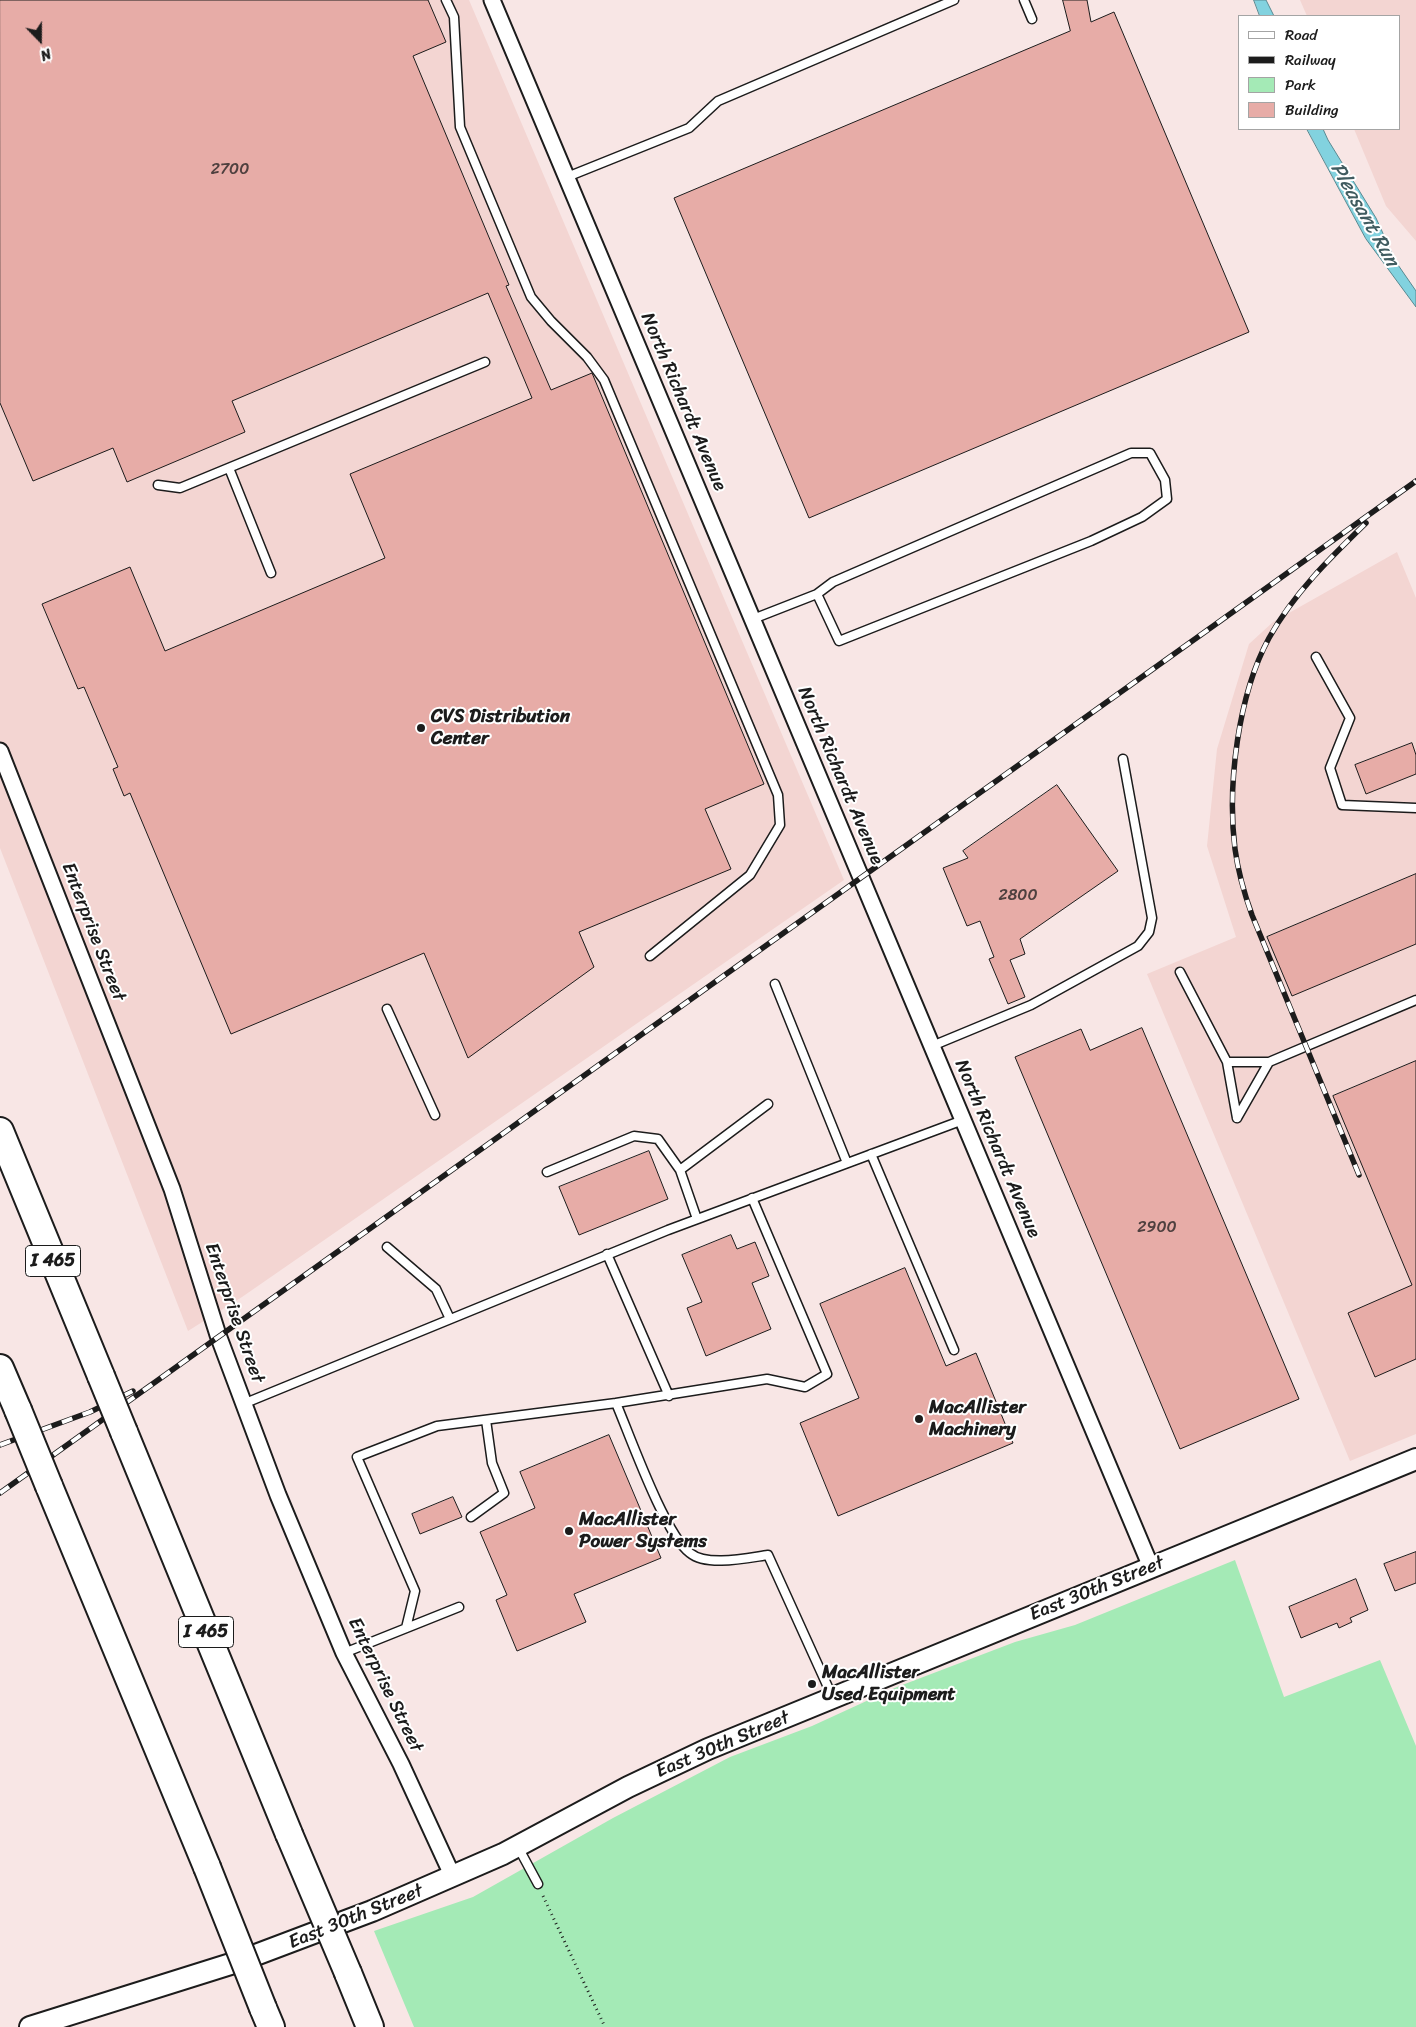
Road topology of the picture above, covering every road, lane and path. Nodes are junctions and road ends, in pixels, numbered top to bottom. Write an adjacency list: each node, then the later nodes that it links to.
1 (446, 0): 17 (lane)
2 (492, 0): 6 (street, North Richardt Avenue)
3 (954, 0): 6 (lane)
4 (1024, 0): 5 (lane)
5 (1032, 19)
6 (567, 177): 12 (street, North Richardt Avenue)
7 (485, 362): 8 (lane)
8 (229, 468): 9 (lane); 10 (lane)
9 (158, 485)
10 (271, 572)
11 (817, 594): 11 (lane); 12 (lane)
12 (753, 619): 22 (street, North Richardt Avenue)
13 (1316, 657): 16 (lane)
14 (0, 751): 42 (street, Enterprise Street)
15 (1123, 759): 22 (lane)
16 (1416, 808)
17 (650, 956)
18 (1180, 972): 23 (lane)
19 (774, 984): 30 (lane)
20 (1416, 1000): 24 (lane)
21 (387, 1010): 26 (lane)
22 (932, 1046): 27 (street, North Richardt Avenue)
23 (1227, 1062): 24 (lane); 24 (lane)
24 (1269, 1062)
25 (768, 1104): 31 (lane)
26 (435, 1115)
27 (963, 1120): 29 (lane); 46 (street, North Richardt Avenue)
28 (0, 1131): 56 (highway, I 465, bridge)
29 (871, 1154): 30 (lane); 38 (lane)
30 (847, 1163): 33 (lane)
31 (680, 1170): 32 (lane); 34 (lane)
32 (548, 1172)
33 (752, 1198): 34 (lane); 40 (lane)
34 (697, 1219): 36 (lane)
35 (387, 1247): 37 (lane)
36 (607, 1254): 37 (lane); 40 (lane)
37 (450, 1319): 42 (lane)
38 (954, 1350)
39 (0, 1368): 54 (highway, bridge)
40 (669, 1396): 41 (lane)
41 (616, 1403): 43 (lane); 50 (lane)
42 (243, 1404): 49 (street, Enterprise Street)
43 (486, 1420): 45 (lane); 48 (lane)
44 (1416, 1459): 46 (main road, East 30th Street)
45 (471, 1516)
46 (1152, 1567): 50 (main road, East 30th Street)
47 (459, 1607): 48 (lane)
48 (406, 1628): 49 (lane)
49 (344, 1654): 52 (street, Enterprise Street)
50 (833, 1698): 51 (main road, East 30th Street)
51 (518, 1847): 52 (main road, East 30th Street); 53 (lane)
52 (453, 1878): 55 (main road, East 30th Street)
53 (538, 1884): 57 (path)
54 (267, 2018)
55 (32, 2027)
56 (370, 2027)
57 (605, 2027)

